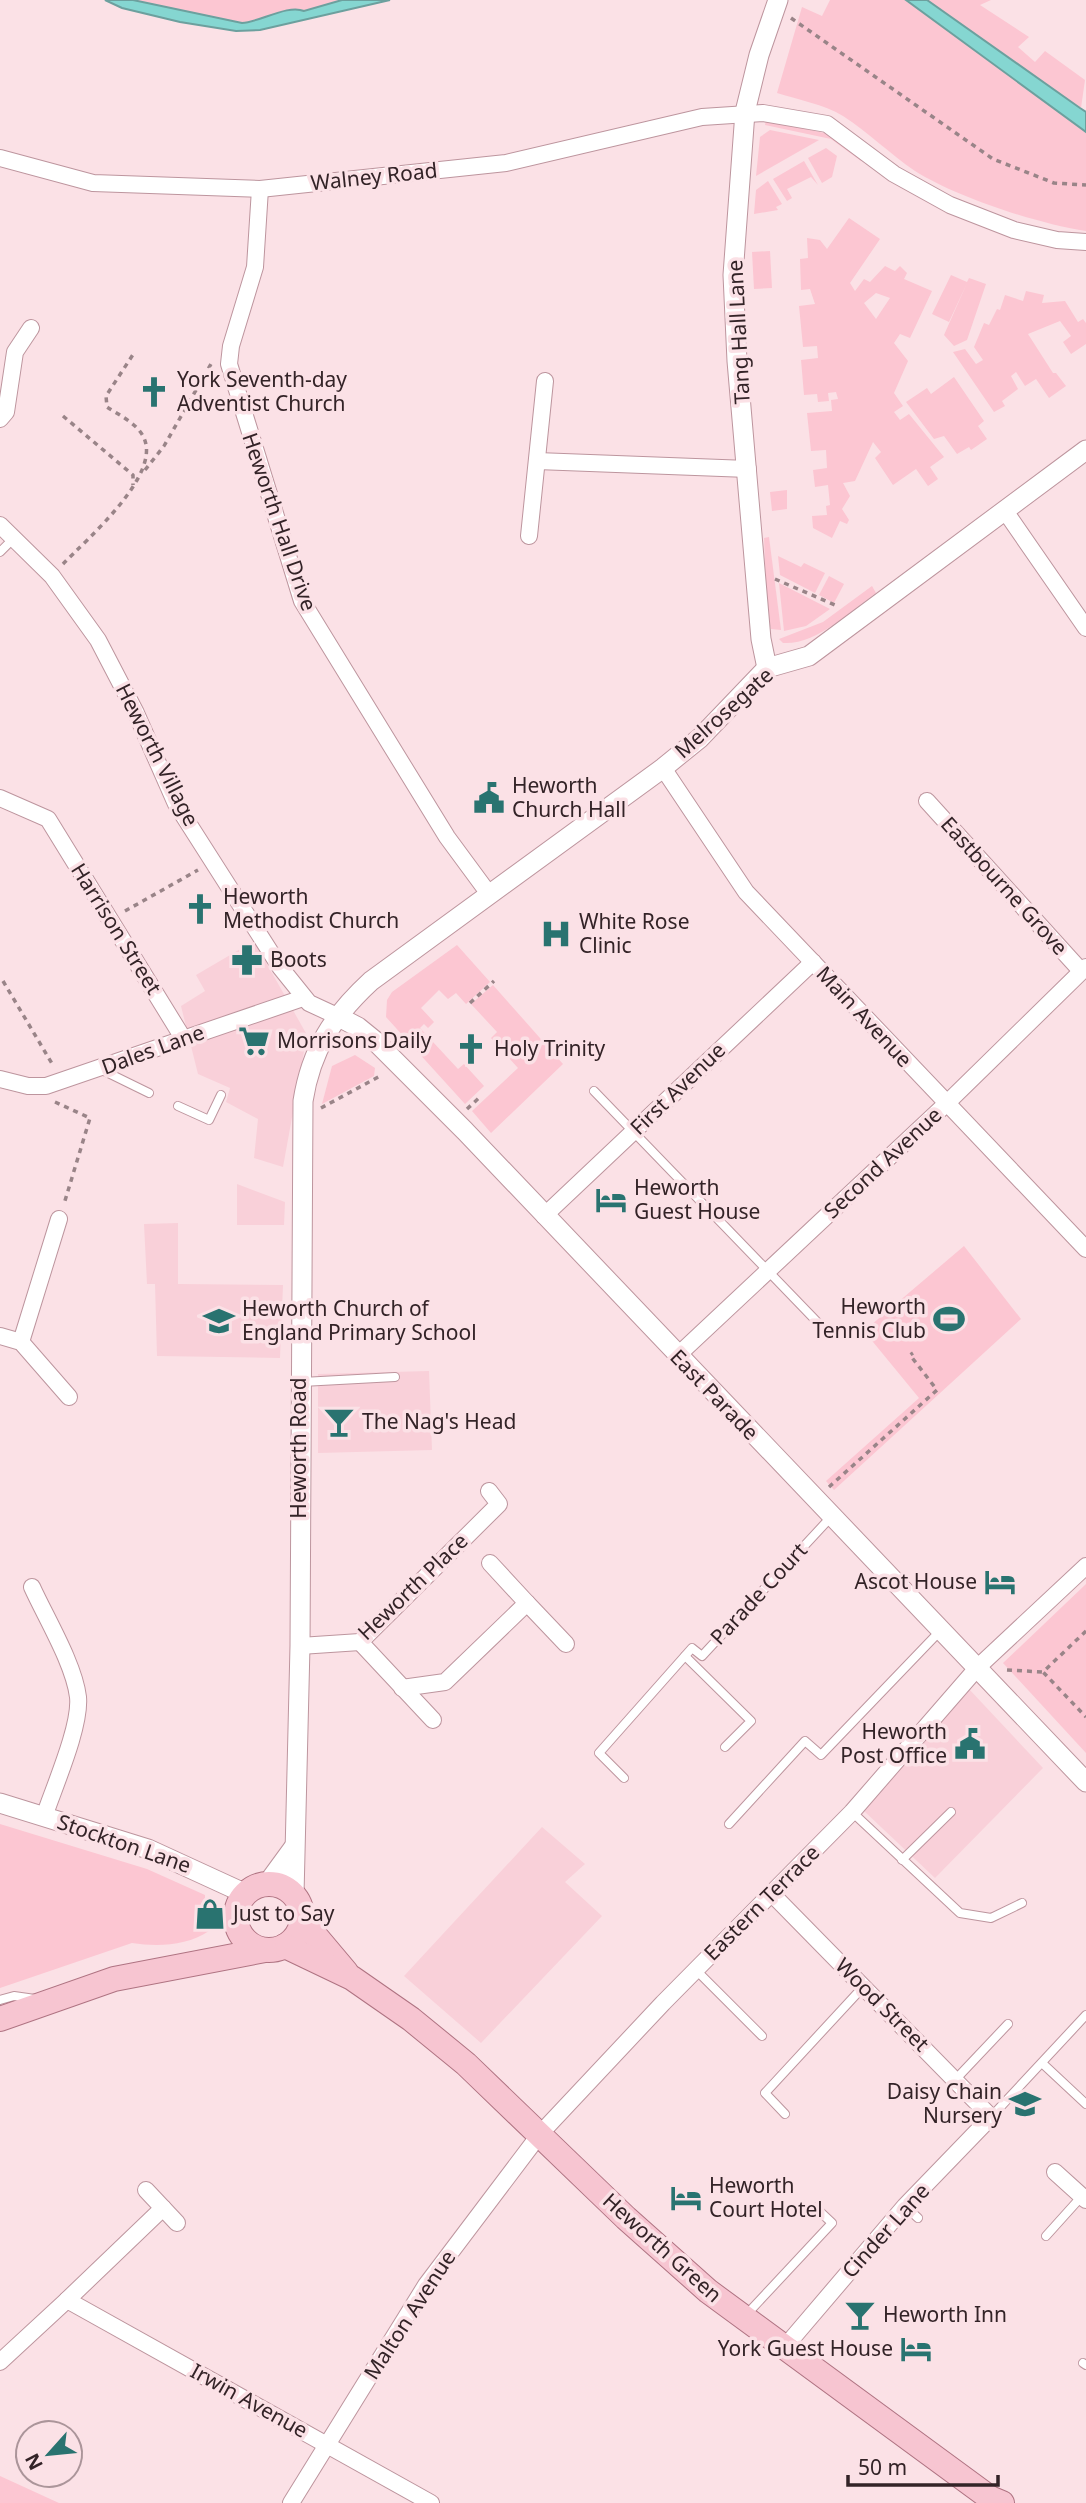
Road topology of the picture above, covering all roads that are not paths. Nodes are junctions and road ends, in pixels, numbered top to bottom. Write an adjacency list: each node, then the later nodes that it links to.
1 (776, 5): 2 (street, Tang Hall Lane)
2 (745, 113): 4 (street, Walney Road); 5 (street, Walney Road); 11 (street, Tang Hall Lane)
3 (0, 158): 4 (street, Walney Road)
4 (260, 188): 22 (street, Heworth Hall Drive)
5 (1086, 242)
6 (31, 328): 8 (street)
7 (545, 381): 10 (street)
8 (0, 419)
9 (1086, 450): 12 (street, Melrosegate)
10 (537, 461): 11 (street); 14 (street)
11 (748, 469): 18 (street, Tang Hall Lane)
12 (1005, 511): 17 (street); 18 (street, Melrosegate)
13 (0, 525): 15 (street, Heworth Village)
14 (529, 536)
15 (14, 538): 16 (lane); 25 (street, Heworth Village)
16 (0, 552)
17 (1086, 628)
18 (767, 668): 19 (street, Melrosegate)
19 (663, 768): 22 (street, Melrosegate); 23 (street, Main Avenue)
20 (0, 798): 27 (street, Harrison Street)
21 (927, 801): 24 (street, Eastbourne Grove)
22 (489, 894): 26 (street, Melrosegate)
23 (813, 962): 33 (street, Main Avenue); 35 (street, First Avenue)
24 (1083, 969): 33 (street, Second Avenue)
25 (303, 998): 26 (street, Heworth Village); 27 (street, Dales Lane)
26 (337, 1016): 36 (street, East Parade); 45 (street, Heworth Road)
27 (183, 1038): 28 (street, Dales Lane)
28 (100, 1069): 29 (street, Dales Lane); 31 (lane)
29 (0, 1079)
30 (594, 1091): 35 (lane)
31 (149, 1093)
32 (221, 1096): 34 (lane)
33 (946, 1104): 38 (street, Main Avenue); 39 (street, Second Avenue)
34 (178, 1106)
35 (634, 1132): 36 (street, First Avenue); 39 (lane)
36 (544, 1216): 43 (street, East Parade)
37 (59, 1219): 42 (street)
38 (1086, 1249)
39 (768, 1271): 40 (lane); 43 (street, Second Avenue)
40 (824, 1329)
41 (0, 1336): 42 (street)
42 (21, 1342): 46 (street)
43 (677, 1356): 48 (street, East Parade)
44 (395, 1377): 45 (lane)
45 (299, 1382): 56 (street, Heworth Road)
46 (69, 1397)
47 (489, 1491): 54 (street, Heworth Place)
48 (831, 1517): 53 (street, East Parade); 57 (lane, Parade Court)
49 (490, 1563): 52 (street)
50 (1086, 1566): 58 (street, Eastern Terrace)
51 (32, 1587): 67 (street)
52 (527, 1603): 55 (street); 59 (street)
53 (941, 1630): 58 (street, East Parade); 68 (lane)
54 (360, 1642): 56 (street, Heworth Place); 59 (street)
55 (566, 1644)
56 (300, 1646): 69 (street, Heworth Road)
57 (685, 1656): 61 (lane); 62 (lane, Parade Court)
58 (978, 1667): 63 (street, East Parade); 65 (street, Eastern Terrace)
59 (402, 1688): 60 (street)
60 (433, 1720)
61 (725, 1747)
62 (624, 1778)
63 (1086, 1782)
64 (0, 1803): 67 (street, Stockton Lane)
65 (852, 1812): 70 (lane); 72 (street, Eastern Terrace)
66 (951, 1812): 70 (lane)
67 (44, 1817): 71 (street, Stockton Lane)
68 (729, 1824)
69 (295, 1846): 71 (street); 74 (street, Heworth Road)
70 (902, 1860): 73 (lane)
71 (256, 1889): 74 (main road); 75 (main road)
72 (772, 1894): 78 (street, Eastern Terrace); 80 (street, Wood Street)
73 (1022, 1903)
74 (298, 1904): 76 (main road); 79 (main road, Heworth Green)
75 (237, 1924): 76 (main road); 77 (main road)
76 (265, 1950): 77 (main road); 79 (main road, Heworth Green); 79 (main road)
77 (195, 1962): 82 (main road)
78 (696, 1970): 86 (lane); 92 (street, Eastern Terrace)
79 (352, 1978): 92 (main road, Heworth Green)
80 (863, 1987): 88 (street, Wood Street); 90 (lane)
81 (0, 2000): 82 (lane)
82 (50, 2001): 84 (main road)
83 (1086, 2015): 87 (lane)
84 (0, 2019)
85 (1008, 2024): 88 (lane)
86 (762, 2036)
87 (1042, 2063): 89 (lane); 91 (lane)
88 (955, 2080): 91 (street, Wood Street)
89 (1086, 2104)
90 (785, 2114)
91 (991, 2117): 96 (street, Cinder Lane)
92 (540, 2134): 103 (main road, Heworth Green); 106 (street, Malton Avenue)
93 (1055, 2172): 95 (street)
94 (146, 2190): 98 (street)
95 (1083, 2194): 101 (lane)
96 (905, 2206): 99 (lane); 104 (street, Cinder Lane)
97 (815, 2207): 103 (lane)
98 (163, 2208): 100 (street); 102 (street)
99 (918, 2218)
100 (177, 2223)
101 (1046, 2236)
102 (66, 2300): 105 (street); 106 (street, Irwin Avenue)
103 (742, 2319): 104 (main road, Heworth Green)
104 (784, 2348): 107 (main road, Heworth Green)
105 (0, 2362)
106 (328, 2444): 108 (street, Malton Avenue); 109 (street, Irwin Avenue)
107 (993, 2502)
108 (291, 2503)
109 (431, 2503)

